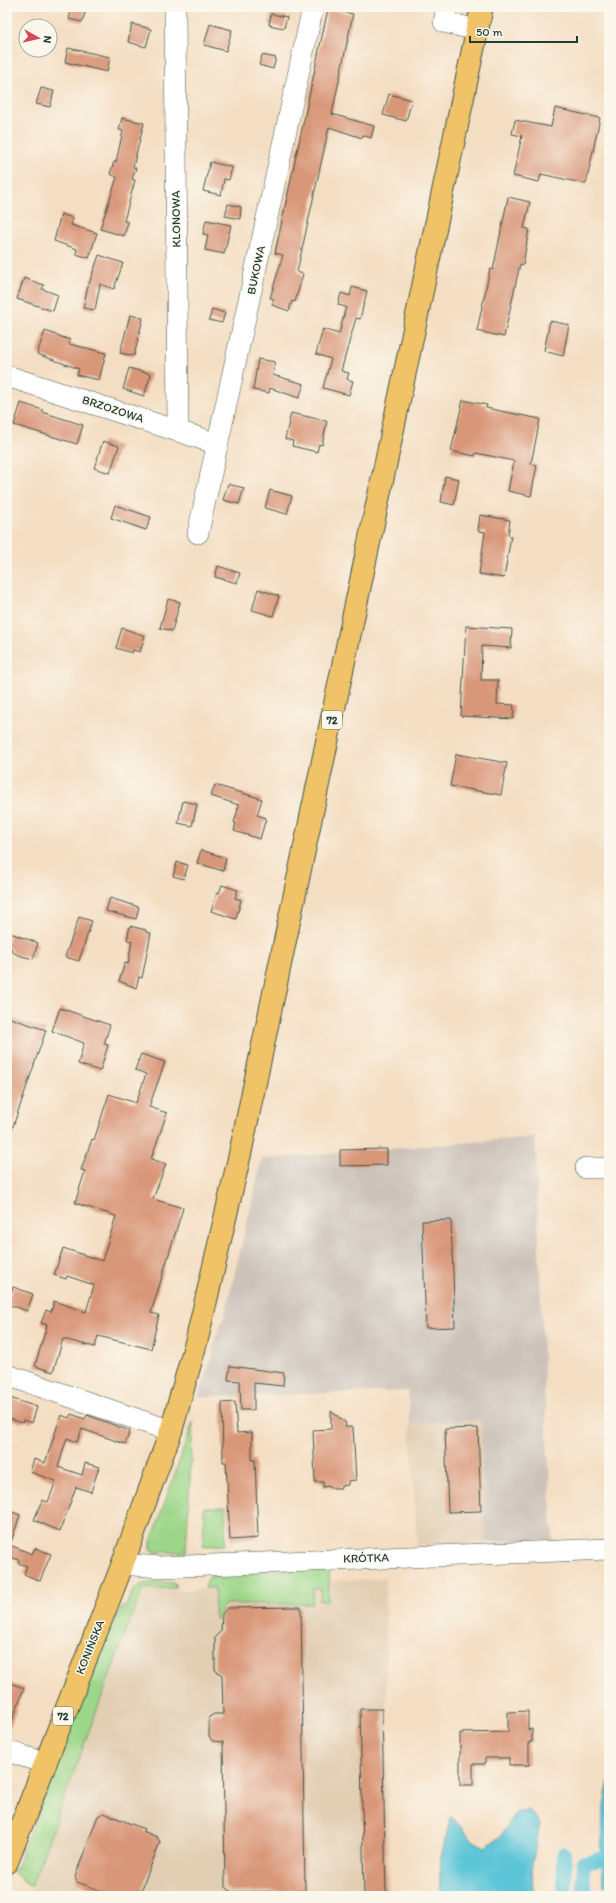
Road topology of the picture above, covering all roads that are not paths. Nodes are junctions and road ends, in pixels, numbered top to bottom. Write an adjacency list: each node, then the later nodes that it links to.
1 (174, 7): 7 (street, KLONOWA)
2 (313, 7): 8 (street, BUKOWA)
3 (448, 7): 5 (street)
4 (482, 7): 5 (main road, 72)
5 (477, 30): 13 (main road, 72)
6 (7, 376): 7 (street, BRZOZOWA)
7 (178, 430): 8 (street, BRZOZOWA)
8 (218, 444): 9 (street, BUKOWA)
9 (198, 533)
10 (586, 1168): 11 (street)
11 (609, 1168)
12 (7, 1375): 13 (street)
13 (170, 1431): 15 (main road, KONIŃSKA / 72)
14 (609, 1549): 15 (street, KRÓTKA)
15 (123, 1562): 17 (main road, KONIŃSKA / 72)
16 (7, 1752): 17 (street)
17 (44, 1764): 18 (main road, KONIŃSKA / 72)
18 (7, 1862)

